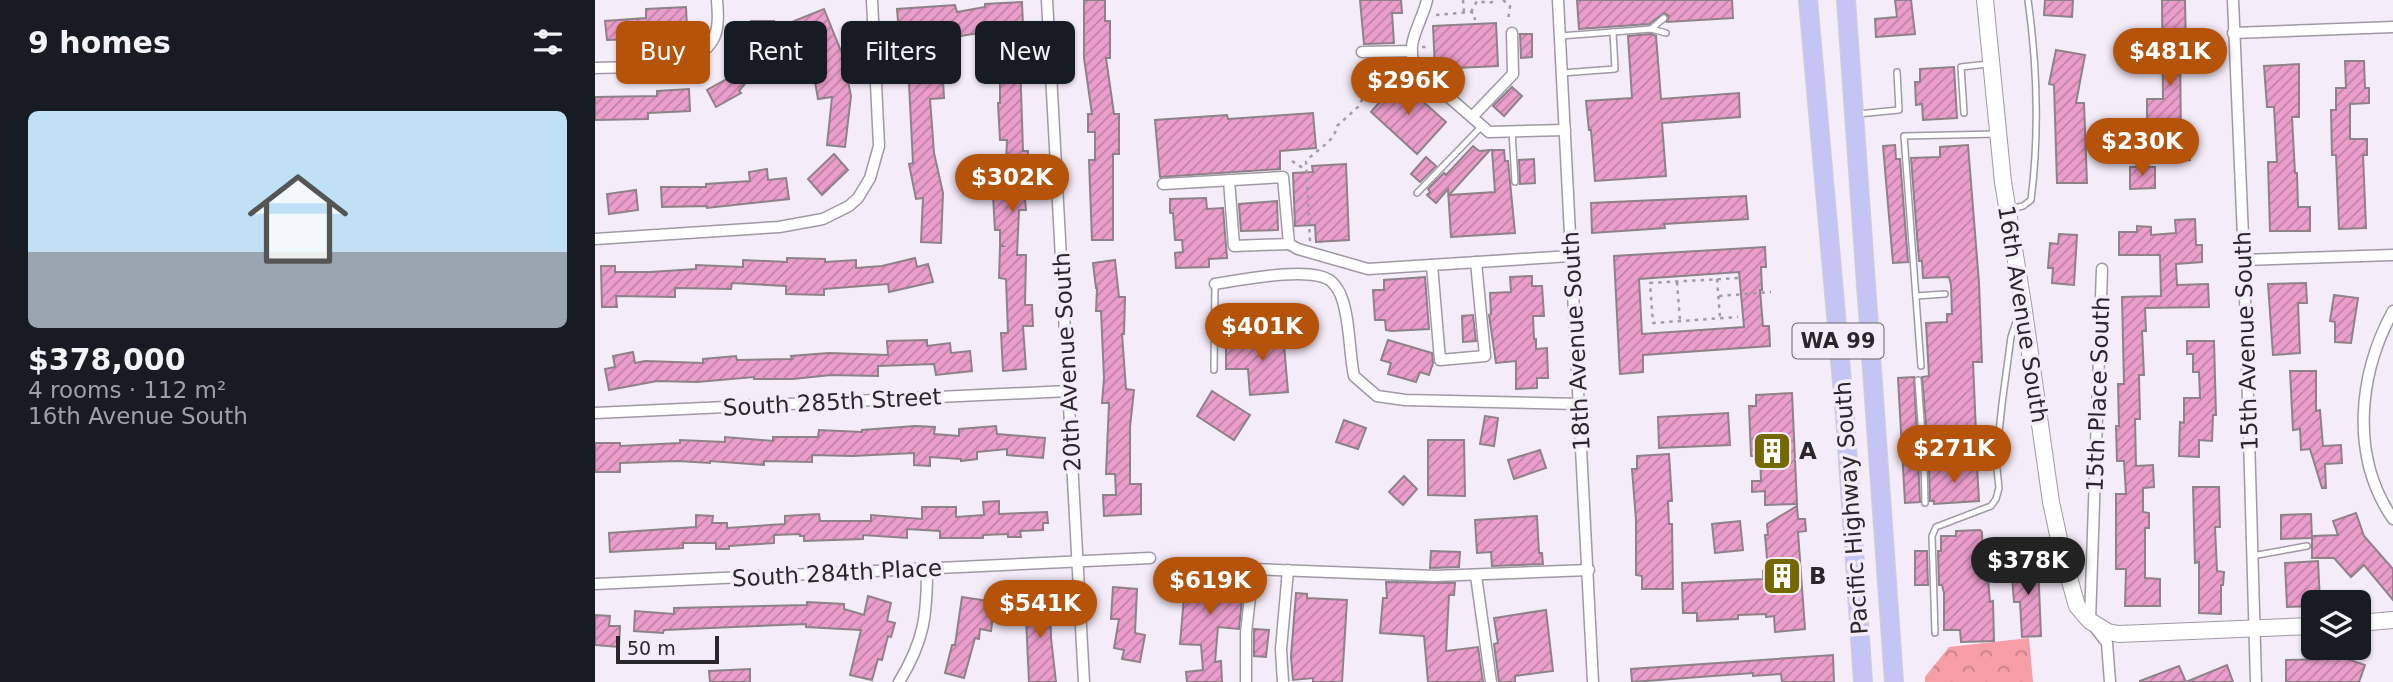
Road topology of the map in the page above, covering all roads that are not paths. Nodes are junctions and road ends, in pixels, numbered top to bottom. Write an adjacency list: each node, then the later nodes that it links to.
1 (717, 0): 22 (street)
2 (872, 0): 37 (street)
3 (1047, 0): 53 (street, 20th Avenue South)
4 (1427, 0): 19 (street)
5 (1558, 0): 18 (street, 18th Avenue South)
6 (1808, 0): 81 (main road, Pacific Highway South / WA 99)
7 (1846, 0): 26 (main road, Pacific Highway South / WA 99)
8 (1985, 0): 21 (street, 16th Avenue South)
9 (2028, 0): 36 (lane)
10 (2233, 0): 17 (street, 15th Avenue South)
11 (1664, 18): 13 (lane)
12 (2393, 27): 17 (street)
13 (1651, 29): 14 (lane); 16 (lane)
14 (1613, 32): 18 (lane); 24 (lane)
15 (1511, 33): 27 (street)
16 (1665, 33)
17 (2233, 33): 41 (street, 15th Avenue South)
18 (1560, 36): 24 (street, 18th Avenue South)
19 (1417, 49): 20 (street); 27 (street)
20 (1362, 52)
21 (1991, 64): 25 (lane); 31 (street, 16th Avenue South)
22 (595, 68)
23 (1897, 72): 26 (lane)
24 (1562, 73): 29 (street, 18th Avenue South)
25 (1964, 113)
26 (1854, 114): 82 (main road, Pacific Highway South / WA 99)
27 (1472, 117): 28 (street)
28 (1482, 126): 30 (street); 35 (lane)
29 (1565, 130): 30 (street); 40 (street, 18th Avenue South)
30 (1512, 131): 33 (lane)
31 (1997, 134): 36 (street, 16th Avenue South); 47 (lane)
32 (1229, 180): 34 (street); 38 (street); 38 (street)
33 (1515, 182)
34 (1163, 184)
35 (1417, 193)
36 (2007, 210): 48 (street, 16th Avenue South)
37 (595, 239)
38 (1289, 244): 43 (street)
39 (2393, 255): 41 (street)
40 (1571, 256): 42 (street); 54 (street, 18th Avenue South)
41 (2244, 260): 61 (street, 15th Avenue South)
42 (1476, 262): 43 (street); 43 (street)
43 (1432, 265)
44 (2102, 269): 70 (street, 15th Place South)
45 (1215, 284): 51 (lane); 54 (street)
46 (1945, 294): 47 (lane)
47 (1916, 296): 50 (lane)
48 (2023, 303): 56 (lane); 70 (street, 16th Avenue South)
49 (2393, 311): 59 (street)
50 (1921, 366)
51 (1214, 370)
52 (1918, 380): 57 (lane)
53 (1069, 391): 55 (street, South 285th Street); 63 (street, 20th Avenue South)
54 (1579, 404): 66 (street, 18th Avenue South)
55 (595, 413)
56 (1996, 460): 57 (lane); 74 (lane)
57 (1924, 463): 58 (lane)
58 (1925, 503)
59 (2393, 519)
60 (2307, 546): 61 (lane)
61 (2252, 556): 73 (street, 15th Avenue South)
62 (1150, 558): 63 (street, South 284th Place)
63 (1079, 561): 64 (street, South 284th Place); 76 (street, 20th Avenue South)
64 (926, 569): 68 (street, South 284th Place); 75 (street)
65 (1288, 570): 67 (street); 77 (street); 78 (street)
66 (1589, 570): 67 (street); 80 (street, 18th Avenue South)
67 (1476, 576): 79 (street)
68 (595, 584)
69 (2393, 620): 71 (street)
70 (2090, 621): 73 (street); 83 (street)
71 (2371, 622)
72 (2301, 627): 73 (street)
73 (2253, 630): 84 (street, 15th Avenue South)
74 (1935, 633)
75 (899, 682)
76 (1084, 682)
77 (1246, 682)
78 (1283, 682)
79 (1491, 682)
80 (1594, 682)
81 (1863, 682)
82 (1894, 682)
83 (2110, 682)
84 (2256, 682)

